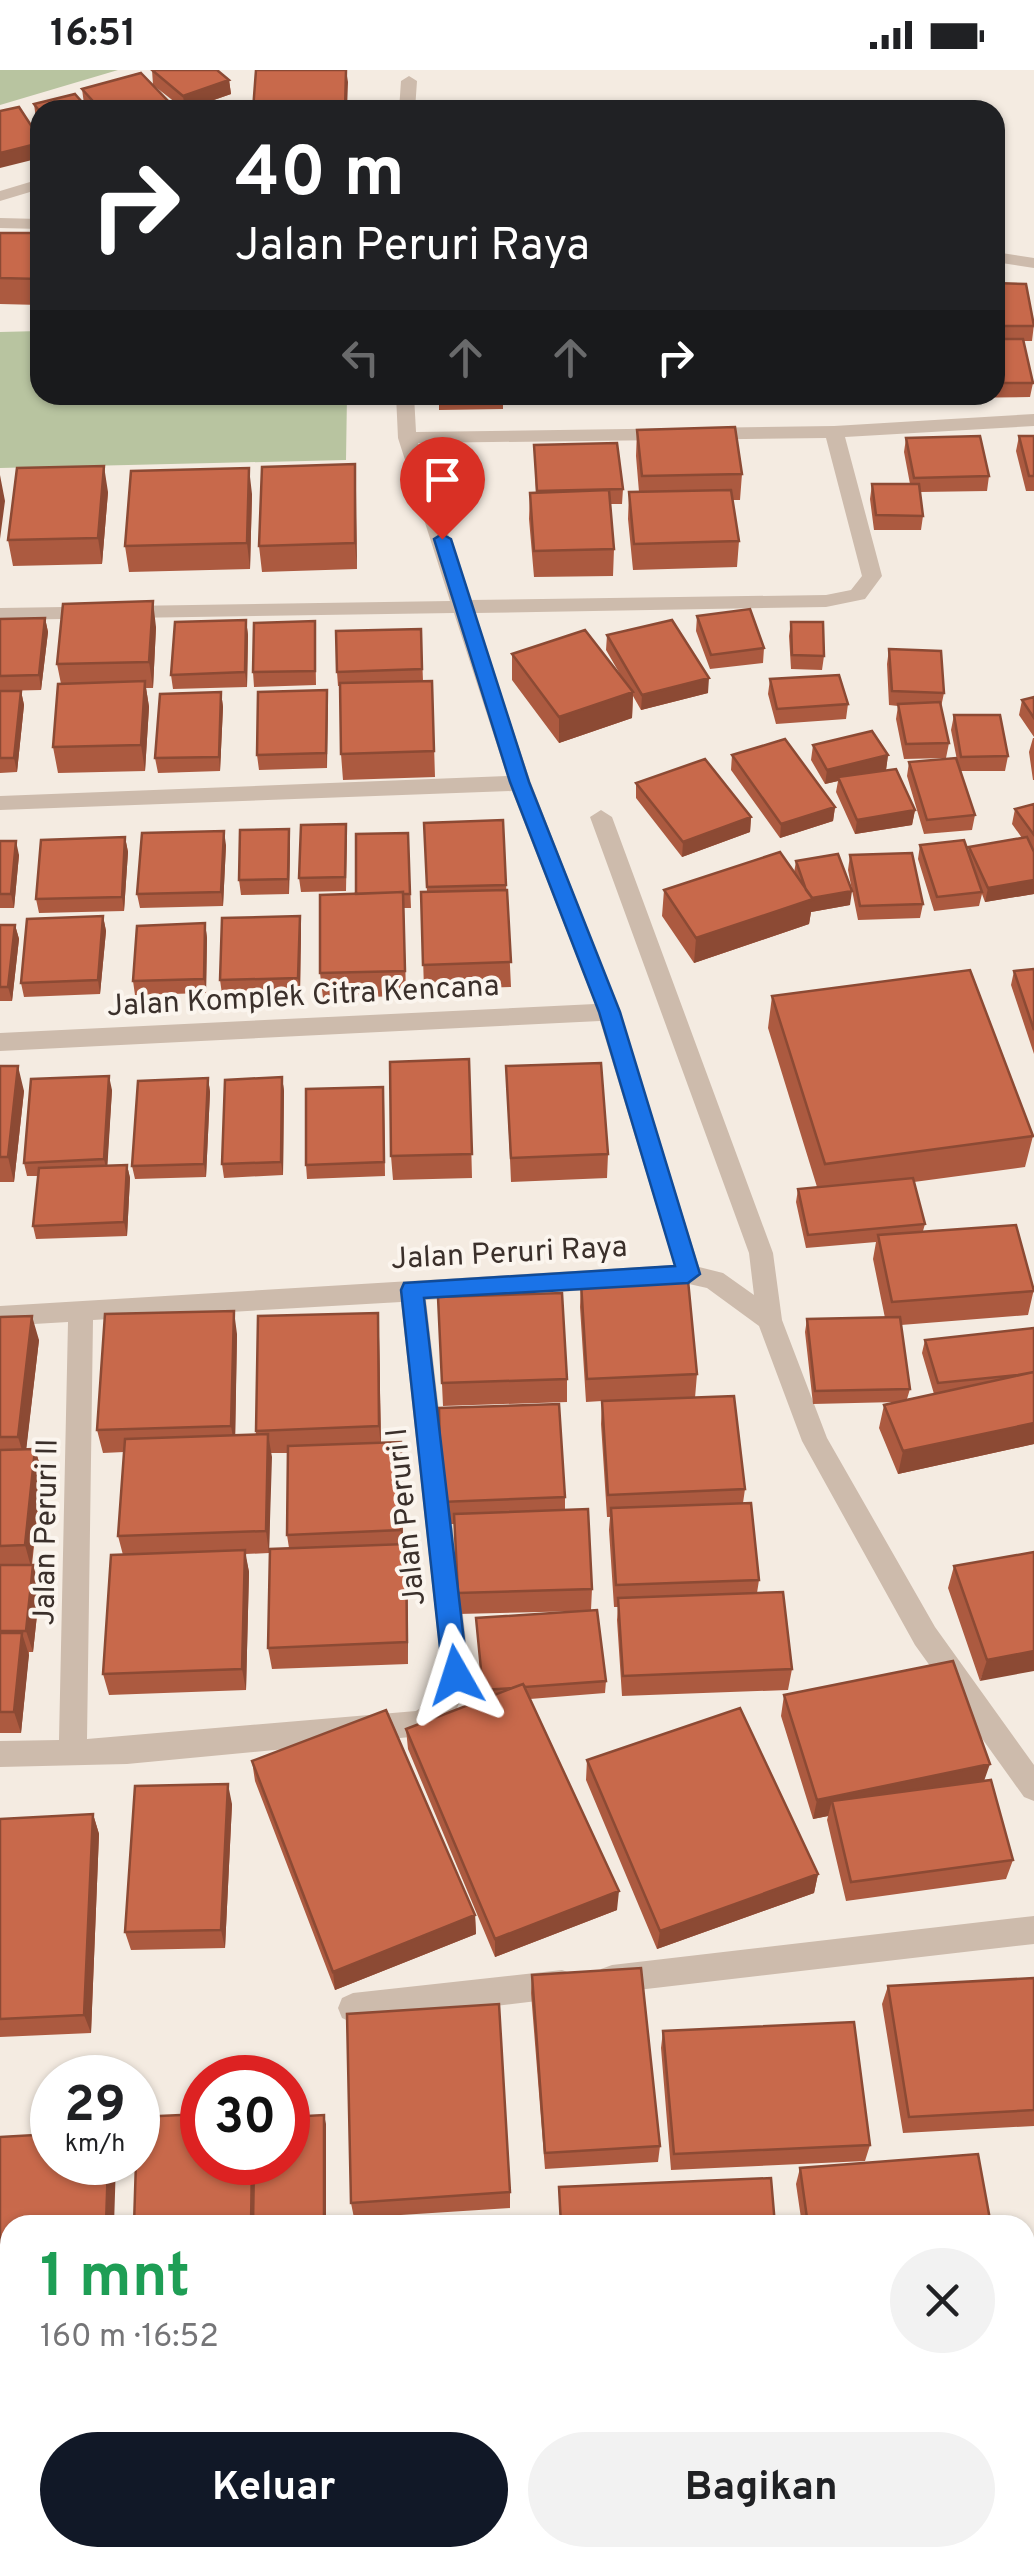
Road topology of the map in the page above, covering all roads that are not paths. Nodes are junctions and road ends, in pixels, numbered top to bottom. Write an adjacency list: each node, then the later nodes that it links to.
1 (409, 81): 2 (street)
2 (408, 100)
3 (30, 187): 4 (street)
4 (0, 196)
5 (0, 223): 6 (street)
6 (30, 224)
7 (1005, 259): 8 (street)
8 (1034, 264)
9 (405, 405): 12 (street)
10 (1034, 420): 11 (street)
11 (834, 432): 12 (street); 13 (street)
12 (407, 438): 13 (street)
13 (466, 607): 14 (street); 15 (street)
14 (0, 614)
15 (520, 782): 16 (street); 18 (street)
16 (0, 803)
17 (601, 817): 24 (street)
18 (609, 1012): 19 (street, Jalan Komplek Citra Kencana); 20 (street)
19 (0, 1042)
20 (688, 1274): 21 (street, Jalan Peruri Raya); 24 (street, Jalan Peruri Raya)
21 (412, 1290): 22 (street, Jalan Peruri Raya); 25 (street, Jalan Peruri I)
22 (81, 1315): 23 (street, Jalan Peruri Raya); 25 (street, Jalan Peruri II)
23 (0, 1316)
24 (769, 1320): 27 (street)
25 (73, 1750): 26 (street)
26 (0, 1754)
27 (1034, 1788)
28 (1034, 1930): 29 (street)
29 (353, 2008)

